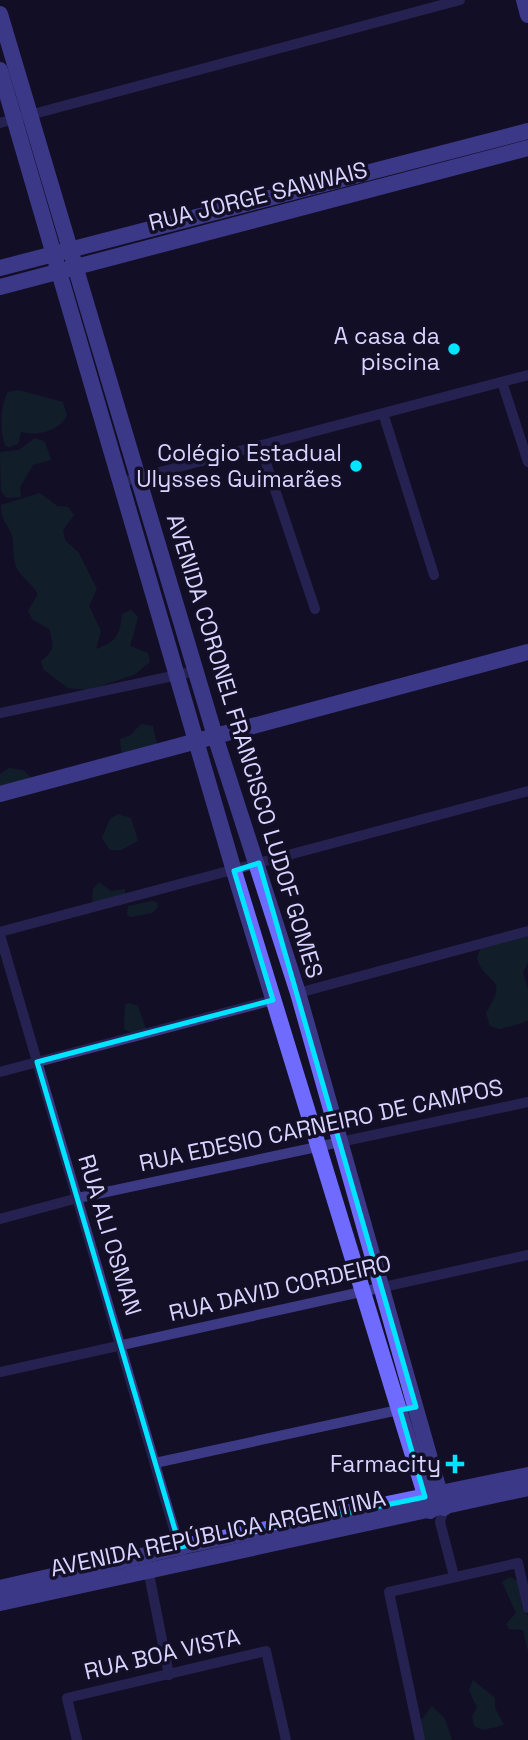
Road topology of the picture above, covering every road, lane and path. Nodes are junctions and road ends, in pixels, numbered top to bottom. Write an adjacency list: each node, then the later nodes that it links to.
1 (460, 0): 6 (street)
2 (524, 0): 4 (street)
3 (0, 13): 6 (street, AVENIDA CORONEL FRANCISCO LUDOF GOMES)
4 (528, 15)
5 (0, 70): 6 (street, AVENIDA CORONEL FRANCISCO LUDOF GOMES)
6 (14, 119): 9 (street, AVENIDA CORONEL FRANCISCO LUDOF GOMES)
7 (528, 131): 9 (street, RUA JORGE SANWAIS)
8 (528, 148): 9 (street, RUA JORGE SANWAIS)
9 (65, 261): 10 (street, RUA JORGE SANWAIS); 11 (street, RUA JORGE SANWAIS); 17 (street, AVENIDA CORONEL FRANCISCO LUDOF GOMES)
10 (0, 268)
11 (0, 287)
12 (528, 375): 13 (street)
13 (502, 382): 14 (street); 16 (street)
14 (383, 413): 15 (street); 18 (street)
15 (260, 445): 17 (street); 19 (street)
16 (528, 461)
17 (130, 480): 21 (street, AVENIDA CORONEL FRANCISCO LUDOF GOMES); 22 (street, AVENIDA CORONEL FRANCISCO LUDOF GOMES)
18 (434, 575)
19 (315, 609)
20 (528, 652): 24 (street)
21 (196, 671): 22 (street); 24 (street, AVENIDA CORONEL FRANCISCO LUDOF GOMES)
22 (178, 676): 23 (street); 25 (street, AVENIDA CORONEL FRANCISCO LUDOF GOMES)
23 (0, 713)
24 (215, 736): 25 (street); 28 (street, AVENIDA CORONEL FRANCISCO LUDOF GOMES)
25 (197, 741): 27 (street); 29 (street, AVENIDA CORONEL FRANCISCO LUDOF GOMES)
26 (528, 791): 28 (street)
27 (0, 794)
28 (259, 863): 29 (street); 32 (street, AVENIDA CORONEL FRANCISCO LUDOF GOMES)
29 (233, 871): 31 (street); 33 (street, AVENIDA CORONEL FRANCISCO LUDOF GOMES)
30 (528, 931): 32 (street)
31 (0, 933): 34 (street, RUA ALI OSMAN)
32 (298, 993): 37 (street, AVENIDA CORONEL FRANCISCO LUDOF GOMES)
33 (273, 1000): 34 (street); 38 (street, AVENIDA CORONEL FRANCISCO LUDOF GOMES)
34 (37, 1062): 35 (street); 39 (street, RUA ALI OSMAN)
35 (0, 1072)
36 (528, 1102): 37 (street, RUA EDESIO CARNEIRO DE CAMPOS)
37 (340, 1143): 38 (street, RUA EDESIO CARNEIRO DE CAMPOS); 42 (street, AVENIDA CORONEL FRANCISCO LUDOF GOMES)
38 (319, 1148): 39 (street, RUA EDESIO CARNEIRO DE CAMPOS); 43 (street, AVENIDA CORONEL FRANCISCO LUDOF GOMES)
39 (78, 1198): 40 (street, RUA EDESIO CARNEIRO DE CAMPOS); 44 (street, RUA ALI OSMAN)
40 (0, 1219)
41 (528, 1255): 42 (street, RUA DAVID CORDEIRO)
42 (381, 1286): 43 (street, RUA DAVID CORDEIRO); 46 (street, AVENIDA CORONEL FRANCISCO LUDOF GOMES)
43 (364, 1290): 44 (street, RUA DAVID CORDEIRO); 47 (street, AVENIDA CORONEL FRANCISCO LUDOF GOMES)
44 (121, 1345): 45 (street, RUA DAVID CORDEIRO); 48 (street, RUA ALI OSMAN)
45 (0, 1372)
46 (416, 1407): 47 (street); 51 (street, AVENIDA CORONEL FRANCISCO LUDOF GOMES)
47 (400, 1410): 48 (street); 51 (street, AVENIDA CORONEL FRANCISCO LUDOF GOMES)
48 (155, 1463): 52 (street, RUA ALI OSMAN)
49 (528, 1475): 51 (street, AVENIDA REPÚBLICA ARGENTINA)
50 (528, 1488): 51 (street, AVENIDA REPÚBLICA ARGENTINA)
51 (436, 1506): 52 (street, AVENIDA REPÚBLICA ARGENTINA); 54 (street)
52 (182, 1555): 53 (street, AVENIDA REPÚBLICA ARGENTINA)
53 (147, 1562): 55 (street, AVENIDA REPÚBLICA ARGENTINA); 56 (street, AVENIDA REPÚBLICA ARGENTINA); 58 (street)
54 (454, 1576): 57 (street); 61 (street)
55 (0, 1588)
56 (0, 1603)
57 (528, 1608)
58 (169, 1675): 59 (street, RUA BOA VISTA); 60 (street, RUA BOA VISTA)
59 (77, 1740)
60 (286, 1740)
61 (420, 1740)

